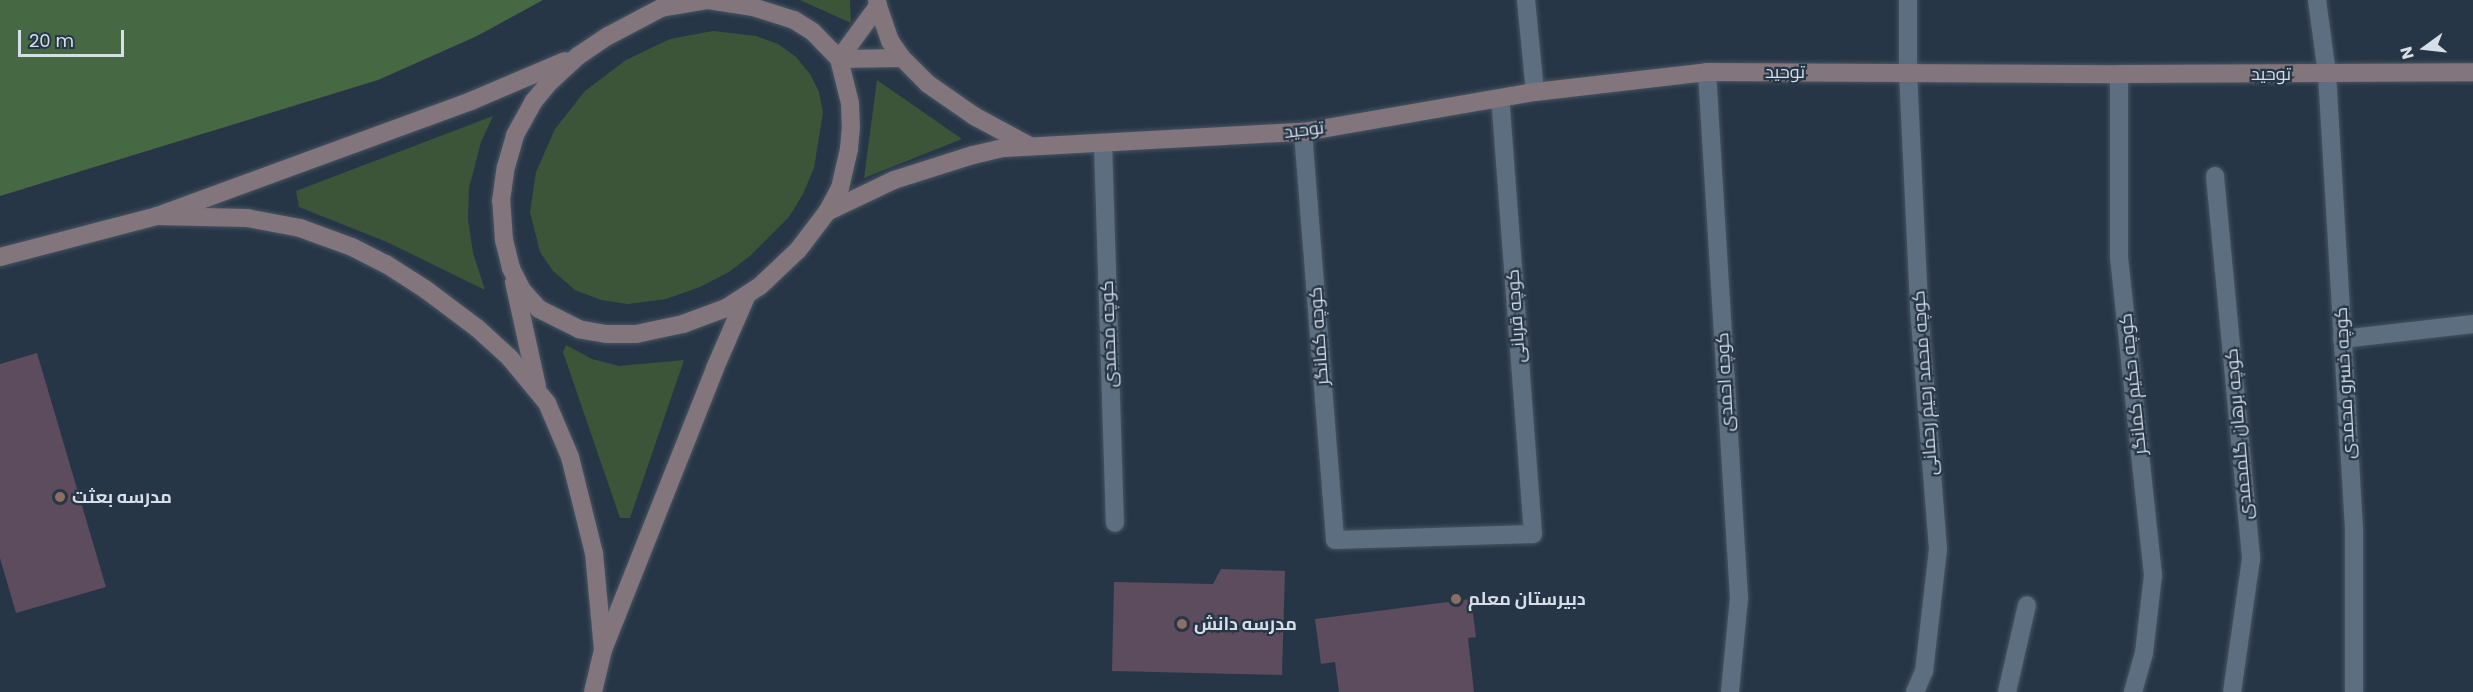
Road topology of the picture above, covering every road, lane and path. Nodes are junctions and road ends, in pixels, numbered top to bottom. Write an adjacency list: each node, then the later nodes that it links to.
1 (1526, 0): 14 (street)
2 (1908, 0): 10 (street, کوچه محمد رحیم رحمانی)
3 (2317, 0): 13 (street, کوچه خسرو محمدی)
4 (878, 3): 7 (main road); 8 (main road)
5 (665, 4): 6 (main road); 8 (main road)
6 (578, 56): 21 (main road); 23 (main road)
7 (902, 58): 8 (main road); 18 (main road)
8 (839, 59): 20 (main road)
9 (1707, 72): 10 (main road, توحید); 14 (main road, توحید); 33 (street, کوچه احمدی)
10 (1908, 72): 12 (main road, توحید); 34 (street, کوچه محمد رحیم رحمانی)
11 (2473, 72): 13 (main road, توحید)
12 (2119, 74): 13 (main road, توحید); 36 (street, کوچه حکیم کمانگر)
13 (2327, 74): 26 (street, کوچه خسرو محمدی)
14 (1535, 92): 15 (main road, توحید)
15 (1500, 99): 16 (main road, توحید); 29 (street, کوچه قربانی)
16 (1303, 132): 17 (main road, توحید); 29 (street, کوچه کمانگر)
17 (1103, 144): 18 (main road, توحید); 28 (street, کوچه محمدی)
18 (1028, 146): 20 (main road, توحید)
19 (2215, 176): 37 (street, کوچه برهان گلمحمدی)
20 (827, 212): 24 (main road)
21 (157, 216): 22 (main road); 27 (main road)
22 (0, 258)
23 (511, 268): 24 (main road); 27 (main road)
24 (746, 297): 31 (main road)
25 (2473, 324): 26 (street)
26 (2342, 339): 38 (street, کوچه خسرو محمدی)
27 (537, 389): 31 (main road)
28 (1116, 523)
29 (1335, 540)
30 (2026, 605): 35 (street)
31 (603, 650): 32 (main road)
32 (593, 692)
33 (1730, 692)
34 (1915, 692)
35 (2007, 692)
36 (2133, 692)
37 (2232, 692)
38 (2354, 692)

